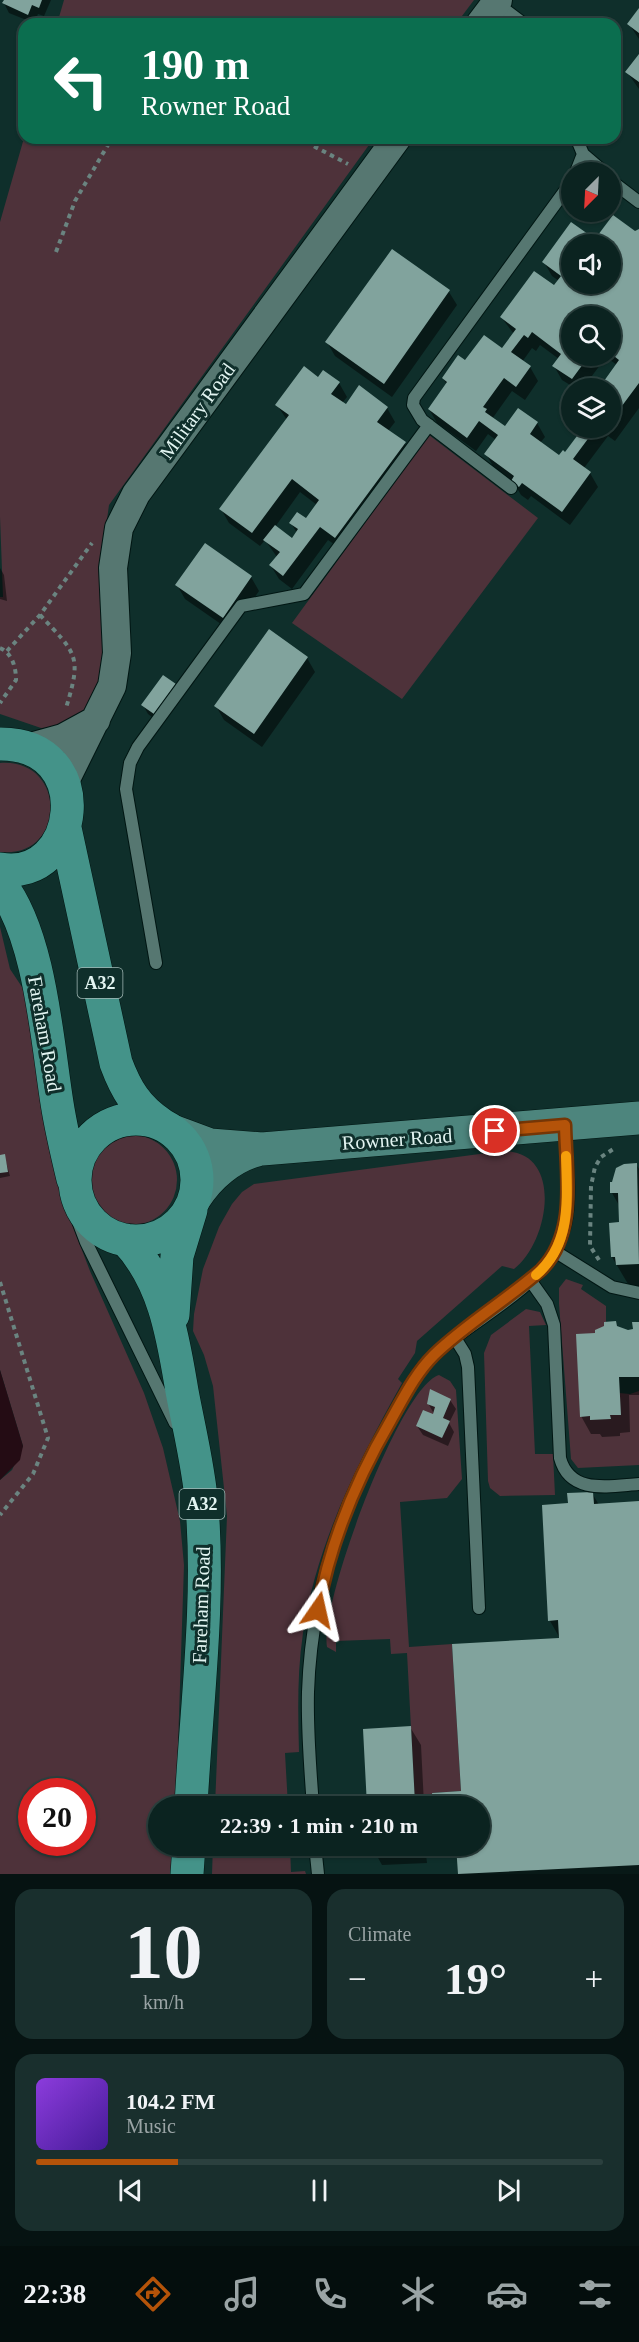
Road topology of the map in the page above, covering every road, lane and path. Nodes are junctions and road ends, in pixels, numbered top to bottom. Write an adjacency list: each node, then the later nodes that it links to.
1 (491, 9): 2 (lane)
2 (511, 18)
3 (108, 144): 14 (path)
4 (310, 144): 10 (path)
5 (393, 144): 10 (street, Military Road)
6 (579, 144): 8 (lane)
7 (580, 144): 9 (lane)
8 (577, 162)
9 (595, 162)
10 (368, 177): 17 (street, Military Road)
11 (621, 188): 13 (lane)
12 (561, 196): 15 (lane)
13 (639, 202)
14 (56, 252)
15 (429, 425): 16 (lane); 29 (lane)
16 (511, 488)
17 (119, 528): 18 (path); 22 (street, Military Road)
18 (40, 615): 20 (path); 23 (path)
19 (0, 648): 20 (path)
20 (7, 651): 21 (path)
21 (0, 703)
22 (96, 720): 23 (street); 25 (street, Military Road)
23 (63, 738): 24 (street)
24 (7, 745): 25 (main road)
25 (64, 783): 26 (main road)
26 (65, 828): 27 (main road); 33 (main road, A32)
27 (0, 869)
28 (0, 884): 30 (main road, Fareham Road)
29 (156, 963)
30 (59, 1117): 36 (main road, Fareham Road); 46 (lane)
31 (639, 1118): 32 (main road, Rowner Road)
32 (565, 1125): 35 (main road, Rowner Road); 39 (lane)
33 (168, 1128): 35 (main road, Rowner Road); 36 (main road); 37 (main road)
34 (622, 1146): 40 (path)
35 (262, 1149): 37 (main road, Rowner Road)
36 (76, 1190): 38 (main road)
37 (193, 1202): 38 (main road); 44 (main road, Fareham Road / A32)
38 (126, 1240): 44 (main road, Fareham Road / A32)
39 (556, 1252): 40 (lane); 41 (lane)
40 (592, 1277): 43 (lane)
41 (530, 1280): 45 (lane); 47 (lane)
42 (0, 1282): 48 (path)
43 (639, 1293)
44 (172, 1335): 46 (main road, Fareham Road / A32)
45 (455, 1338): 49 (lane); 51 (lane)
46 (195, 1465): 50 (main road, Fareham Road / A32)
47 (639, 1484)
48 (0, 1515)
49 (478, 1608)
50 (192, 1796)
51 (312, 1796)
52 (188, 1856): 54 (main road)
53 (316, 1856): 55 (lane)
54 (187, 1874)
55 (318, 1874)

